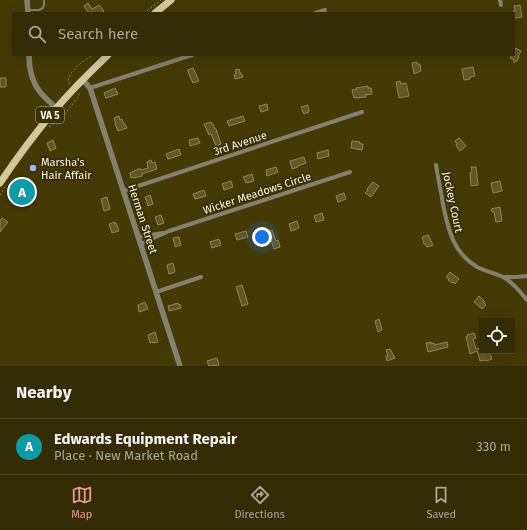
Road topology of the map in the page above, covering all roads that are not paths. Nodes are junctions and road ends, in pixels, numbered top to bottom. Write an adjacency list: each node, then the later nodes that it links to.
1 (27, 0): 7 (street)
2 (44, 0): 7 (lane)
3 (171, 0): 8 (main road)
4 (500, 0): 5 (street)
5 (501, 5)
6 (325, 10): 9 (street)
7 (28, 12)
8 (156, 12)
9 (318, 12)
10 (29, 56): 15 (street)
11 (107, 56): 13 (main road, VA 5)
12 (189, 56): 14 (street)
13 (83, 80): 14 (street, Herman Street); 15 (main road, VA 5)
14 (90, 88): 20 (street, Herman Street)
15 (56, 108): 19 (main road, VA 5)
16 (362, 112): 20 (street, 3rd Avenue)
17 (436, 165): 25 (street, Jockey Court)
18 (350, 172): 21 (street, Wicker Meadows Circle)
19 (0, 183)
20 (123, 191): 22 (street, Herman Street)
21 (170, 231): 22 (street, Wicker Meadows Circle); 23 (street, Wicker Meadows Circle)
22 (138, 237): 23 (street, Herman Street)
23 (141, 244): 27 (street, Herman Street)
24 (527, 276): 25 (street)
25 (502, 277): 28 (street, Jockey Court)
26 (201, 278): 27 (street)
27 (156, 292): 29 (street, Herman Street)
28 (527, 300)
29 (180, 366)

